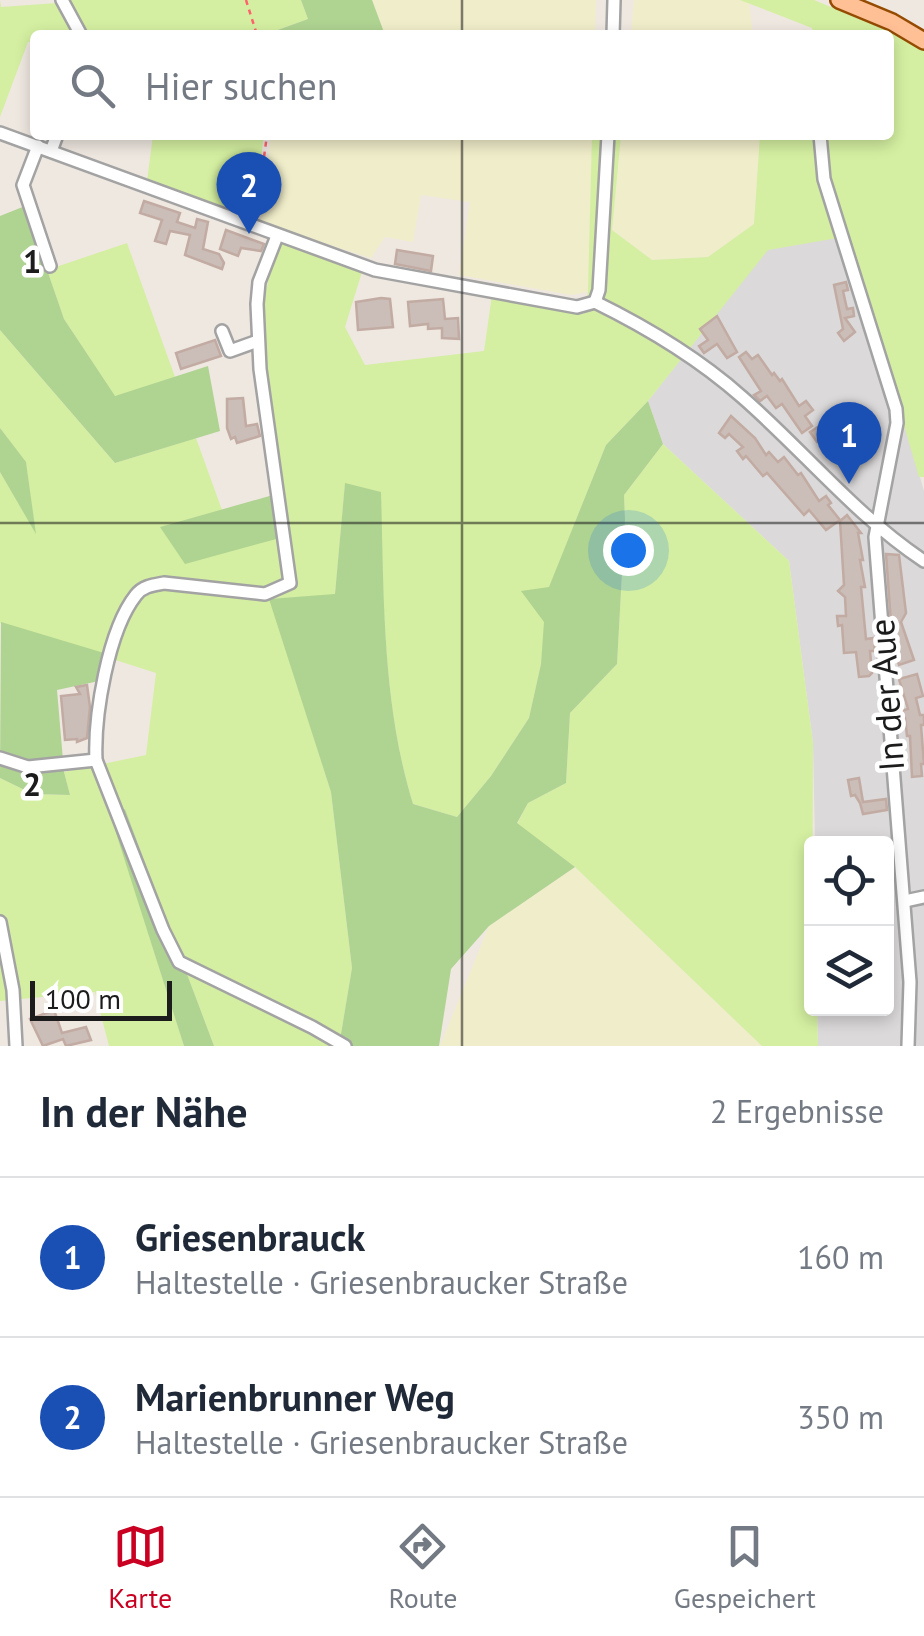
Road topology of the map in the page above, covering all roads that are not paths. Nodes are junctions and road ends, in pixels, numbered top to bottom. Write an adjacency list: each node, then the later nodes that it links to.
1 (62, 0): 4 (street)
2 (614, 0): 5 (street)
3 (839, 0): 6 (main road)
4 (78, 30)
5 (613, 30)
6 (924, 42)
7 (0, 133): 11 (street)
8 (55, 140): 12 (street)
9 (608, 140): 15 (street)
10 (820, 140): 18 (street, In der Aue)
11 (38, 146): 12 (street); 14 (street)
12 (51, 151): 13 (street)
13 (277, 236): 15 (street); 17 (street)
14 (50, 266)
15 (596, 302): 18 (street)
16 (222, 332): 17 (street)
17 (258, 340): 21 (street)
18 (878, 523): 19 (street); 23 (street, In der Aue)
19 (924, 560)
20 (0, 758): 21 (street)
21 (96, 760): 28 (street)
22 (924, 897): 23 (street)
23 (904, 901): 25 (street, In der Aue)
24 (0, 922): 27 (street)
25 (909, 1008): 26 (street); 29 (street, In der Aue)
26 (924, 1009)
27 (16, 1046)
28 (345, 1046)
29 (908, 1046)

